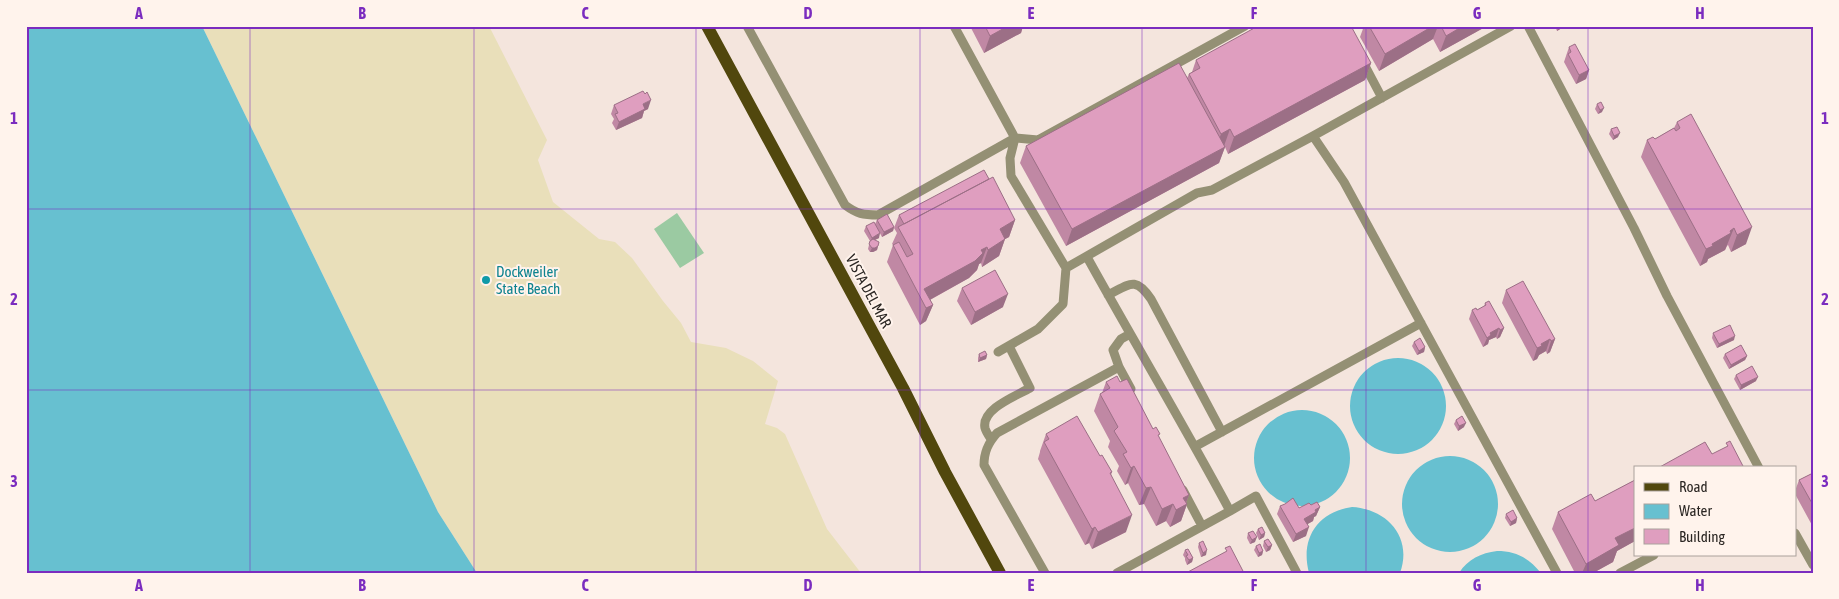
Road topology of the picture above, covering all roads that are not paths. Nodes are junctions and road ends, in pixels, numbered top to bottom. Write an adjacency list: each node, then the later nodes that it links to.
1 (707, 26): 30 (main road, VISTA DEL MAR)
2 (747, 26): 10 (lane)
3 (954, 26): 10 (lane)
4 (1246, 26): 10 (lane)
5 (1511, 26): 8 (lane)
6 (1528, 26): 23 (lane)
7 (1356, 50): 8 (lane)
8 (1382, 98): 9 (lane)
9 (1313, 136): 11 (lane); 14 (lane)
10 (1015, 138): 12 (lane)
11 (1087, 257): 12 (lane); 13 (lane)
12 (1066, 268): 16 (lane)
13 (1108, 295): 15 (lane); 20 (lane)
14 (1422, 322): 20 (lane); 34 (lane)
15 (1130, 334): 18 (lane); 22 (lane)
16 (1009, 346): 17 (lane); 21 (lane)
17 (998, 352)
18 (1119, 367): 19 (lane); 21 (lane)
19 (1133, 394)
20 (1222, 432): 22 (lane)
21 (991, 439): 31 (lane)
22 (1196, 446): 25 (lane)
23 (1758, 466)
24 (1179, 482): 26 (lane)
25 (1230, 511): 26 (lane); 33 (lane)
26 (1202, 526): 32 (lane)
27 (1796, 535): 29 (lane)
28 (1652, 556): 35 (lane)
29 (1813, 565)
30 (1000, 573)
31 (1045, 573)
32 (1117, 573)
33 (1297, 573)
34 (1557, 573)
35 (1620, 573)

